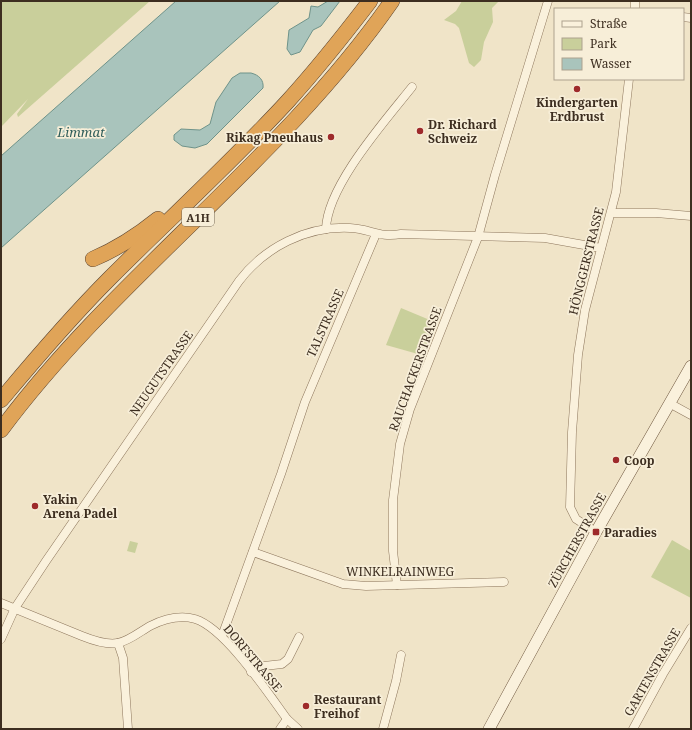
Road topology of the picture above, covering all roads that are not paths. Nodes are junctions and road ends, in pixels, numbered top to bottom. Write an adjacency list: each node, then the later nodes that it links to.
1 (370, 1): 6 (highway, A1H)
2 (392, 1): 18 (highway, A1H)
3 (548, 1): 11 (street, RAUCHACKERSTRASSE)
4 (629, 80): 7 (street, HÖNGGERSTRASSE)
5 (412, 87): 9 (street)
6 (219, 172): 13 (highway); 15 (highway, A1H)
7 (611, 214): 8 (street); 12 (street, HÖNGGERSTRASSE)
8 (691, 216)
9 (326, 229): 10 (street, NEUGUTSTRASSE); 24 (street, NEUGUTSTRASSE)
10 (376, 234): 11 (street); 20 (street, TALSTRASSE)
11 (478, 237): 12 (street); 22 (street, RAUCHACKERSTRASSE)
12 (601, 248): 19 (street, HÖNGGERSTRASSE)
13 (93, 259)
14 (691, 366): 16 (main road, ZÜRCHERSTRASSE)
15 (1, 400)
16 (669, 403): 17 (street); 19 (main road, ZÜRCHERSTRASSE)
17 (691, 415)
18 (1, 430)
19 (596, 532): 37 (main road, ZÜRCHERSTRASSE)
20 (253, 552): 22 (street, WINKELRAINWEG); 26 (street, TALSTRASSE)
21 (504, 582): 22 (street, WINKELRAINWEG)
22 (397, 585)
23 (1, 603): 24 (street)
24 (15, 608): 28 (street, NEUGUTSTRASSE); 29 (street)
25 (691, 628): 38 (street, GARTENSTRASSE)
26 (222, 636): 29 (street, DORFSTRASSE); 31 (street, DORFSTRASSE)
27 (299, 637): 31 (street)
28 (1, 639)
29 (118, 643): 33 (street)
30 (401, 655): 36 (street)
31 (251, 672): 32 (street, DORFSTRASSE)
32 (287, 719): 34 (street); 35 (street, DORFSTRASSE)
33 (128, 729)
34 (280, 729)
35 (298, 729)
36 (383, 729)
37 (489, 729)
38 (633, 729)

